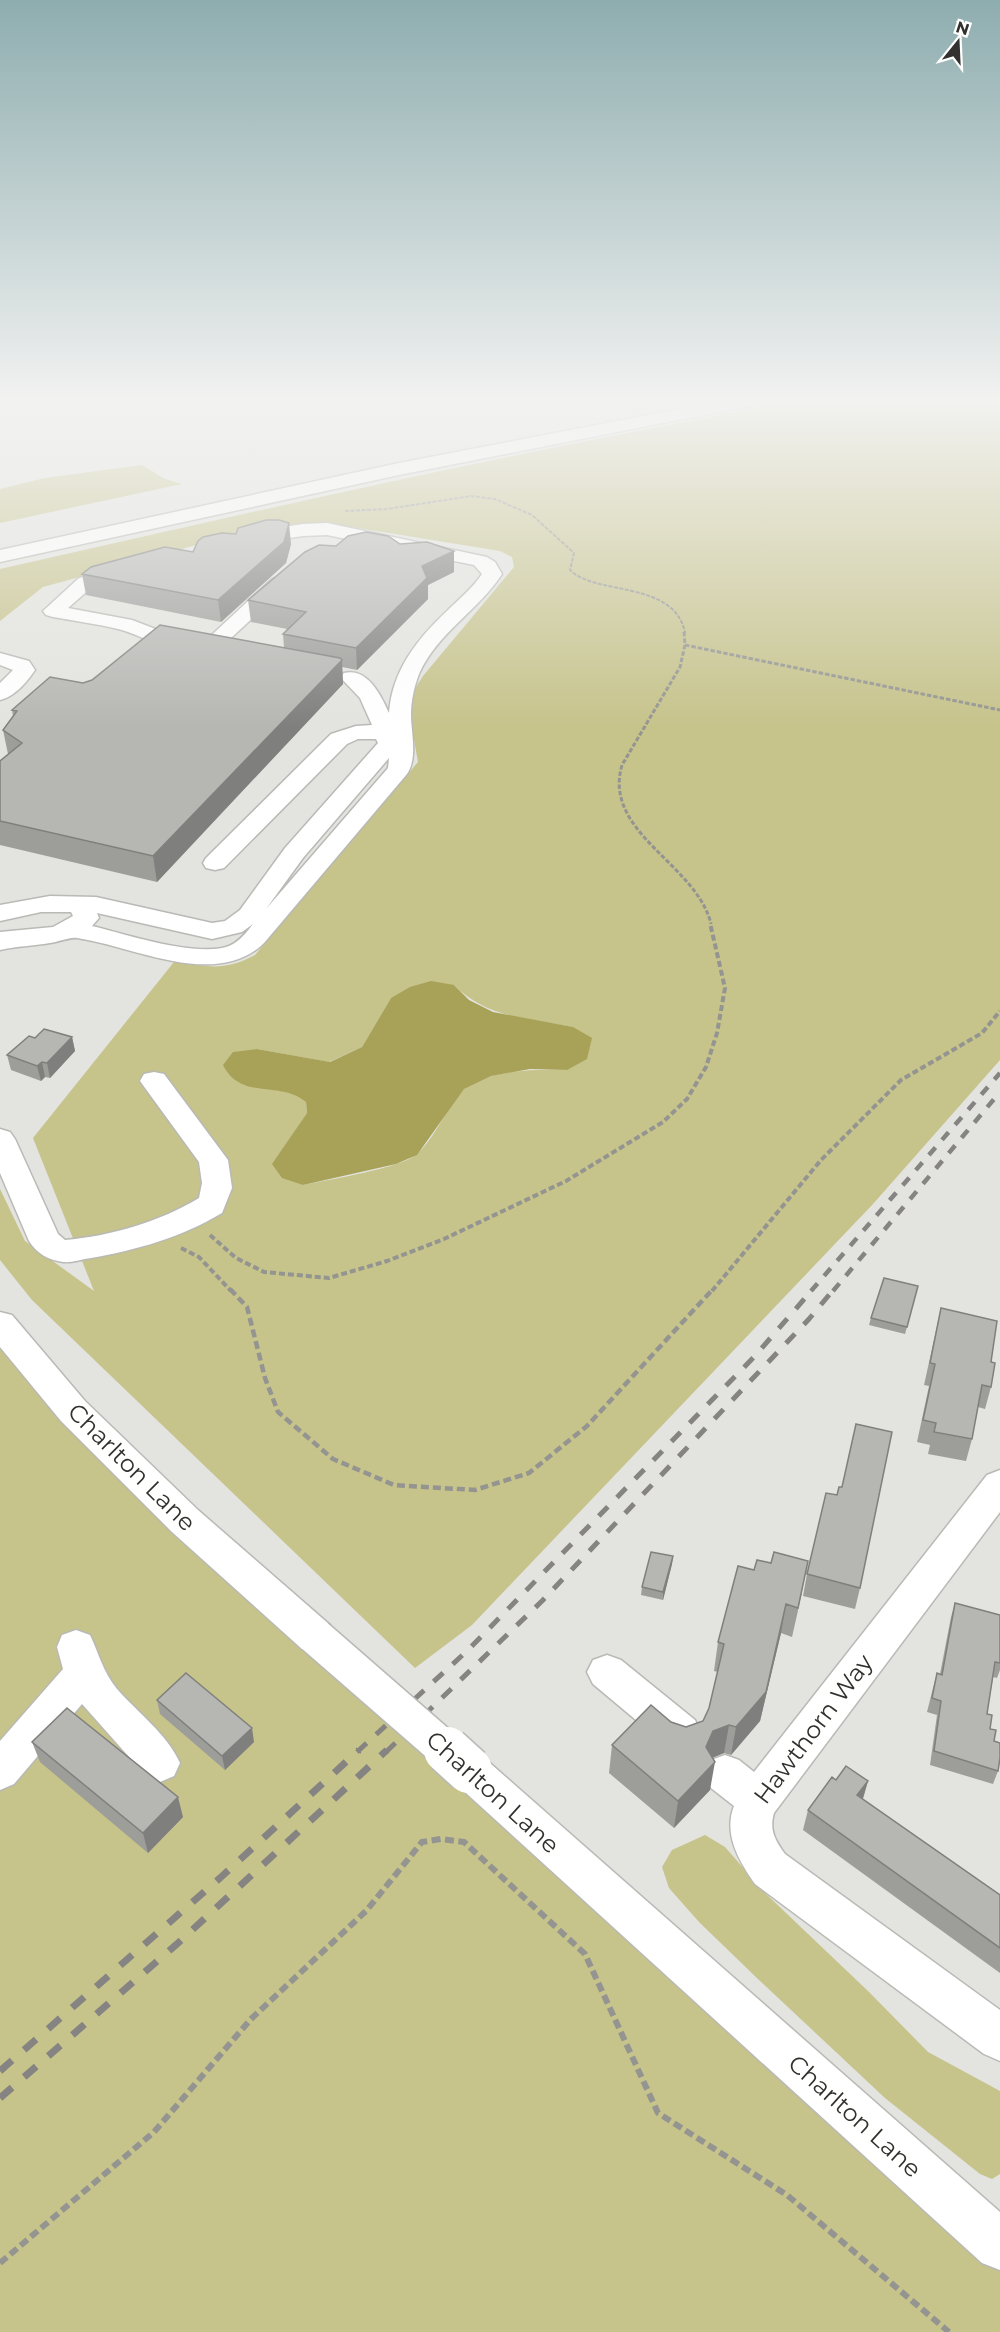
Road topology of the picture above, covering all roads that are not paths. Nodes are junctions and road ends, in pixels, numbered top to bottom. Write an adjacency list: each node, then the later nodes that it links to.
1 (132, 510): 3 (highway)
2 (212, 510): 7 (highway)
3 (0, 538)
4 (368, 538): 5 (street); 6 (street); 17 (street)
5 (234, 542)
6 (325, 550)
7 (0, 556)
8 (144, 567): 10 (street)
9 (292, 569): 11 (street)
10 (155, 636): 11 (street); 12 (street)
11 (209, 648): 13 (street)
12 (138, 651)
13 (232, 652)
14 (0, 659): 16 (street)
15 (344, 675): 17 (street)
16 (0, 694)
17 (394, 735): 18 (street); 20 (street)
18 (215, 862)
19 (0, 913): 20 (street)
20 (75, 917): 21 (street)
21 (1, 935)
22 (154, 1081): 23 (street)
23 (0, 1139)
24 (0, 1324): 33 (street, Charlton Lane, bridge)
25 (1000, 1485): 31 (street, Hawthorn Way)
26 (607, 1672): 27 (street)
27 (683, 1735)
28 (160, 1764): 29 (street)
29 (0, 1771)
30 (725, 1774): 31 (street)
31 (758, 1800): 32 (street, Hawthorn Way)
32 (1000, 2038)
33 (1000, 2246)

